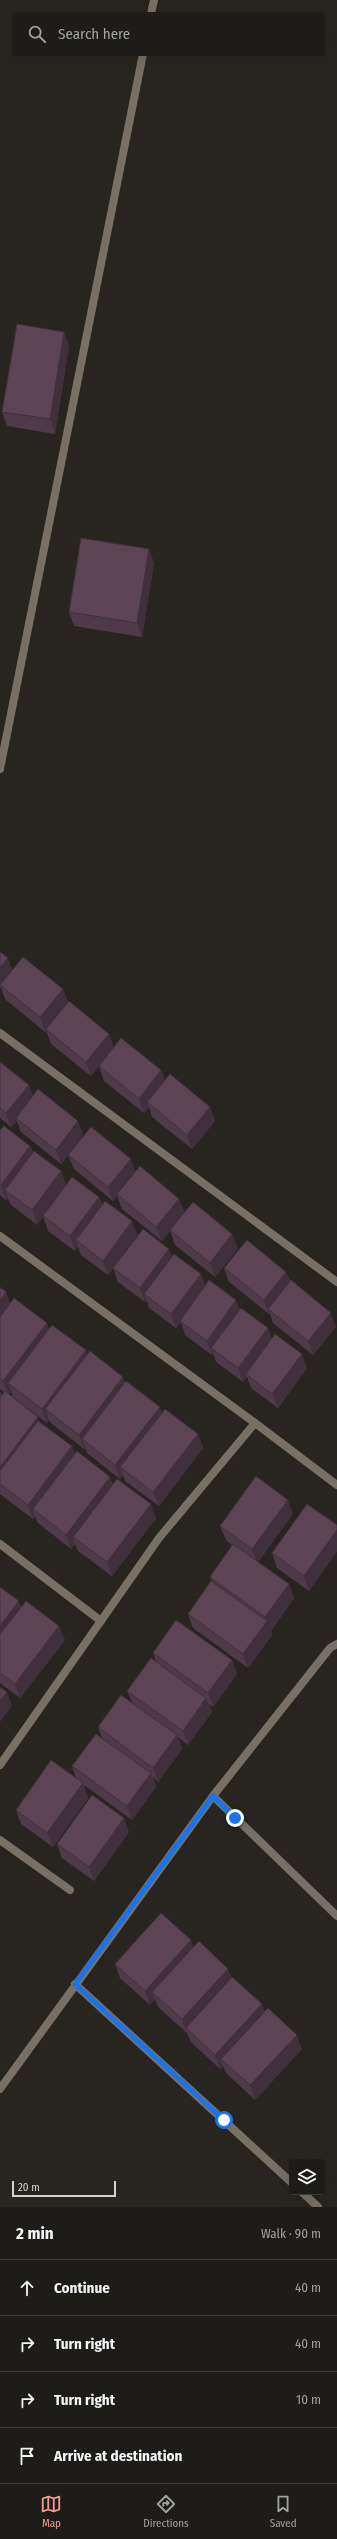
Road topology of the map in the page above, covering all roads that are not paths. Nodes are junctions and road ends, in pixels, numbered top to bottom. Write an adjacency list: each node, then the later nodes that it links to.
1 (154, 0): 2 (street)
2 (151, 12)
3 (143, 56): 4 (street)
4 (0, 769)
5 (0, 1033): 7 (street)
6 (0, 1236): 8 (street)
7 (337, 1282)
8 (255, 1423): 9 (street); 11 (street)
9 (337, 1485)
10 (0, 1544): 11 (street)
11 (101, 1620): 13 (street)
12 (337, 1644): 14 (street)
13 (0, 1765)
14 (213, 1796): 17 (street); 18 (street)
15 (0, 1840): 16 (street)
16 (70, 1890)
17 (337, 1916)
18 (75, 1984): 19 (street); 20 (street)
19 (0, 2089)
20 (289, 2180)
21 (305, 2195): 22 (street)
22 (318, 2207)

